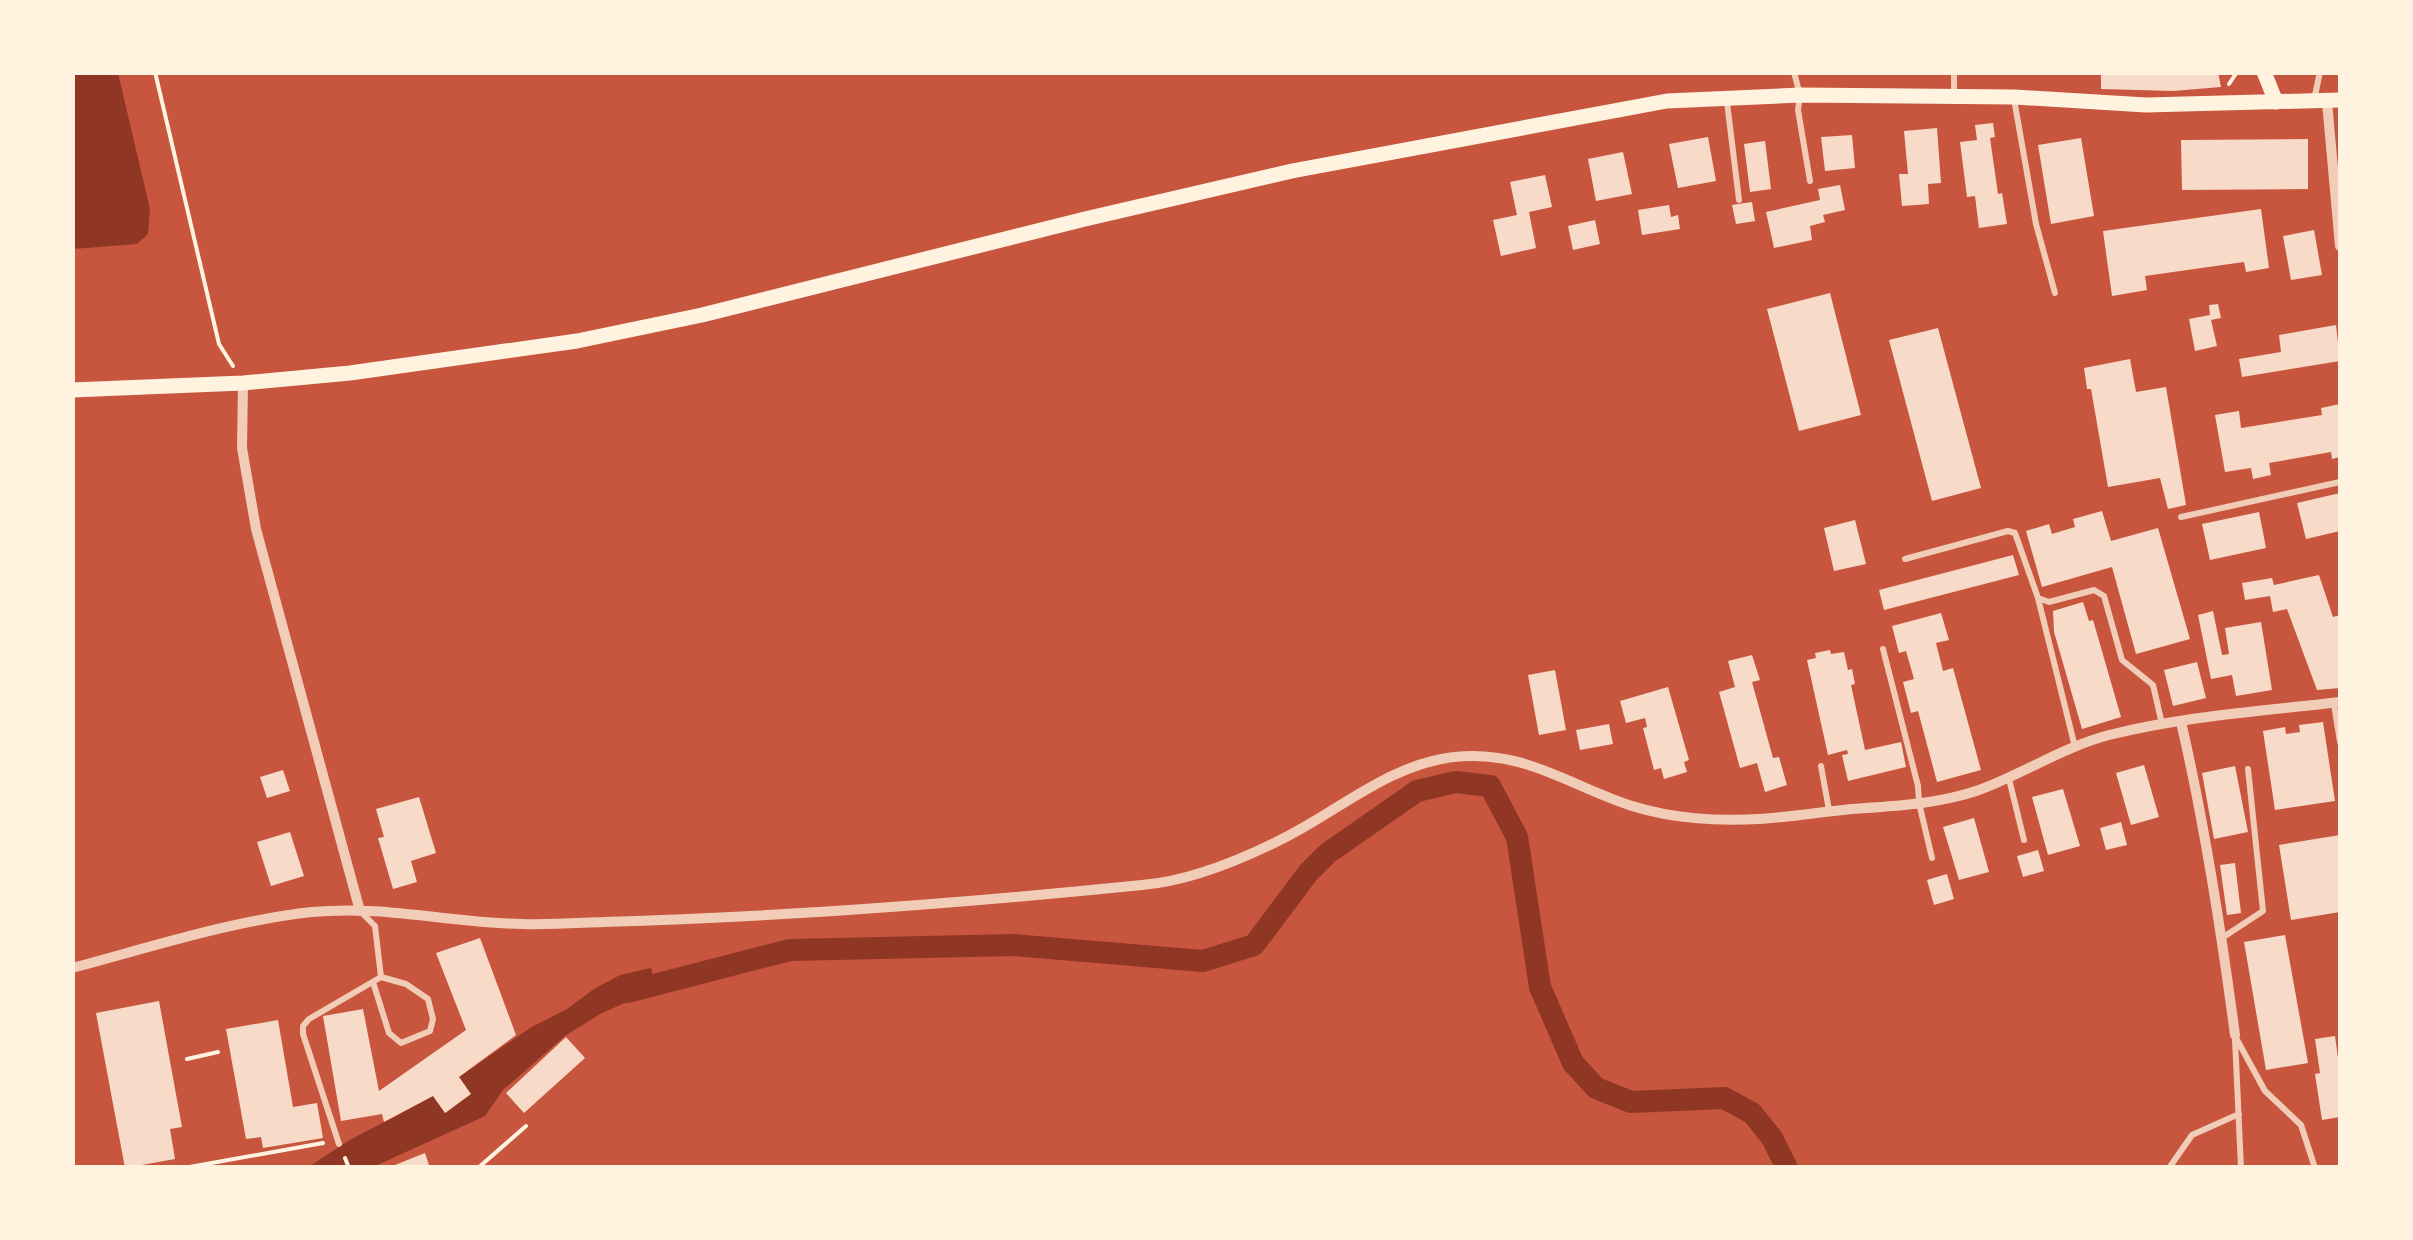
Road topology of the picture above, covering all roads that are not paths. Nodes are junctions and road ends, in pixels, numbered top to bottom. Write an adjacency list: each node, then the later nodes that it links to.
1 (1794, 72): 5 (lane)
2 (1954, 72): 7 (lane)
3 (2264, 72): 10 (main road)
4 (2320, 72): 9 (lane)
5 (1800, 95): 6 (main road); 7 (main road); 11 (lane)
6 (1726, 96): 12 (lane); 15 (main road)
7 (1954, 97): 8 (main road)
8 (2014, 97): 10 (main road); 14 (lane)
9 (2327, 101): 10 (main road); 13 (street)
10 (2276, 102)
11 (1810, 182)
12 (1739, 200)
13 (2340, 246)
14 (2055, 293)
15 (242, 383): 16 (main road); 34 (street)
16 (72, 390)
17 (2340, 482): 18 (lane)
18 (2181, 518)
19 (1905, 559): 20 (lane)
20 (2038, 598): 24 (lane); 26 (lane)
21 (1883, 649): 30 (lane)
22 (2337, 702): 23 (street); 25 (lane)
23 (2181, 722): 24 (street); 35 (street)
24 (2162, 725): 26 (street)
25 (2340, 742)
26 (2075, 746): 29 (street)
27 (1821, 766): 31 (lane)
28 (2248, 769): 35 (lane)
29 (2009, 778): 30 (street); 32 (lane)
30 (1919, 803): 31 (street); 33 (lane)
31 (1829, 812): 34 (street)
32 (2024, 840)
33 (1932, 858)
34 (360, 911): 36 (street); 37 (lane)
35 (2222, 938): 39 (street)
36 (72, 968)
37 (381, 977): 38 (lane); 38 (lane)
38 (372, 982): 41 (lane)
39 (2235, 1034): 40 (lane); 44 (lane)
40 (2239, 1114): 42 (lane); 43 (lane)
41 (338, 1142)
42 (2169, 1168)
43 (2241, 1168)
44 (2315, 1168)

